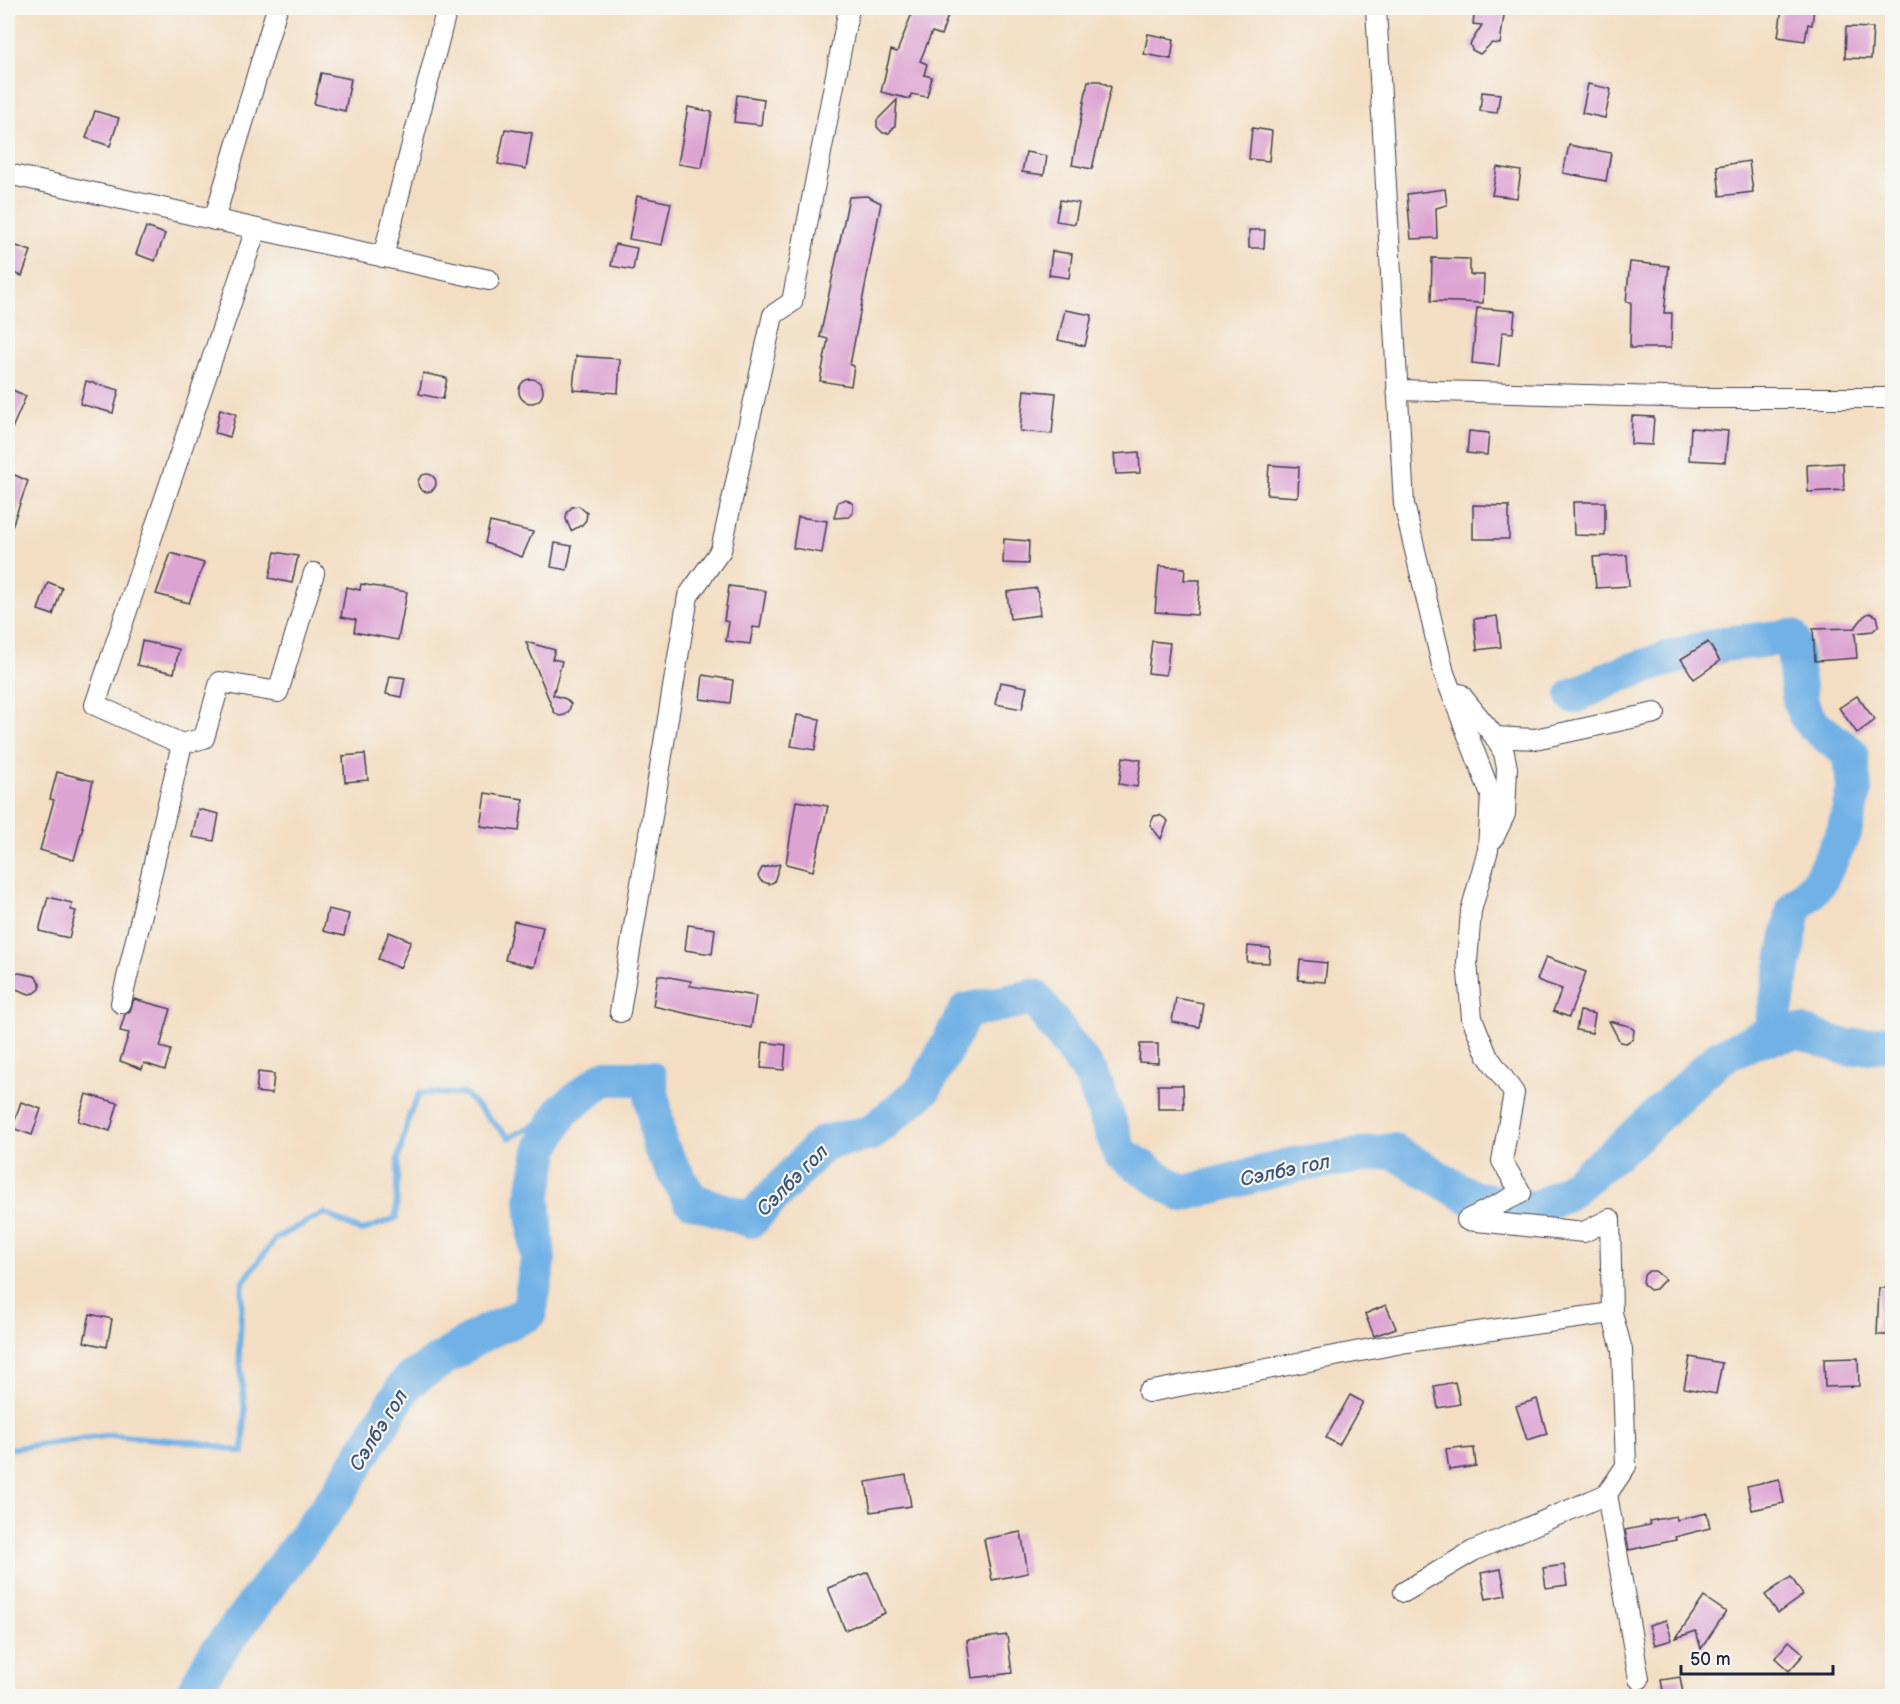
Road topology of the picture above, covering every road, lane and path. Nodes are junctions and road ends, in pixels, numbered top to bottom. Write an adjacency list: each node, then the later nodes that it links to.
1 (277, 8): 6 (street)
2 (447, 8): 8 (street)
3 (849, 8): 19 (street)
4 (1377, 8): 10 (street)
5 (8, 174): 6 (street)
6 (214, 220): 7 (street)
7 (256, 229): 8 (street); 16 (street)
8 (383, 257): 9 (street)
9 (489, 280)
10 (1397, 390): 11 (street); 13 (street)
11 (1893, 398)
12 (314, 573): 16 (street)
13 (1444, 673): 15 (street); 17 (street)
14 (1655, 713): 15 (street)
15 (1495, 737): 17 (street)
16 (182, 744): 18 (street)
17 (1488, 850): 20 (street)
18 (121, 1002)
19 (620, 1012)
20 (1612, 1313): 21 (street); 22 (street)
21 (1148, 1392)
22 (1607, 1494): 23 (street); 24 (street)
23 (1404, 1592)
24 (1639, 1679)

